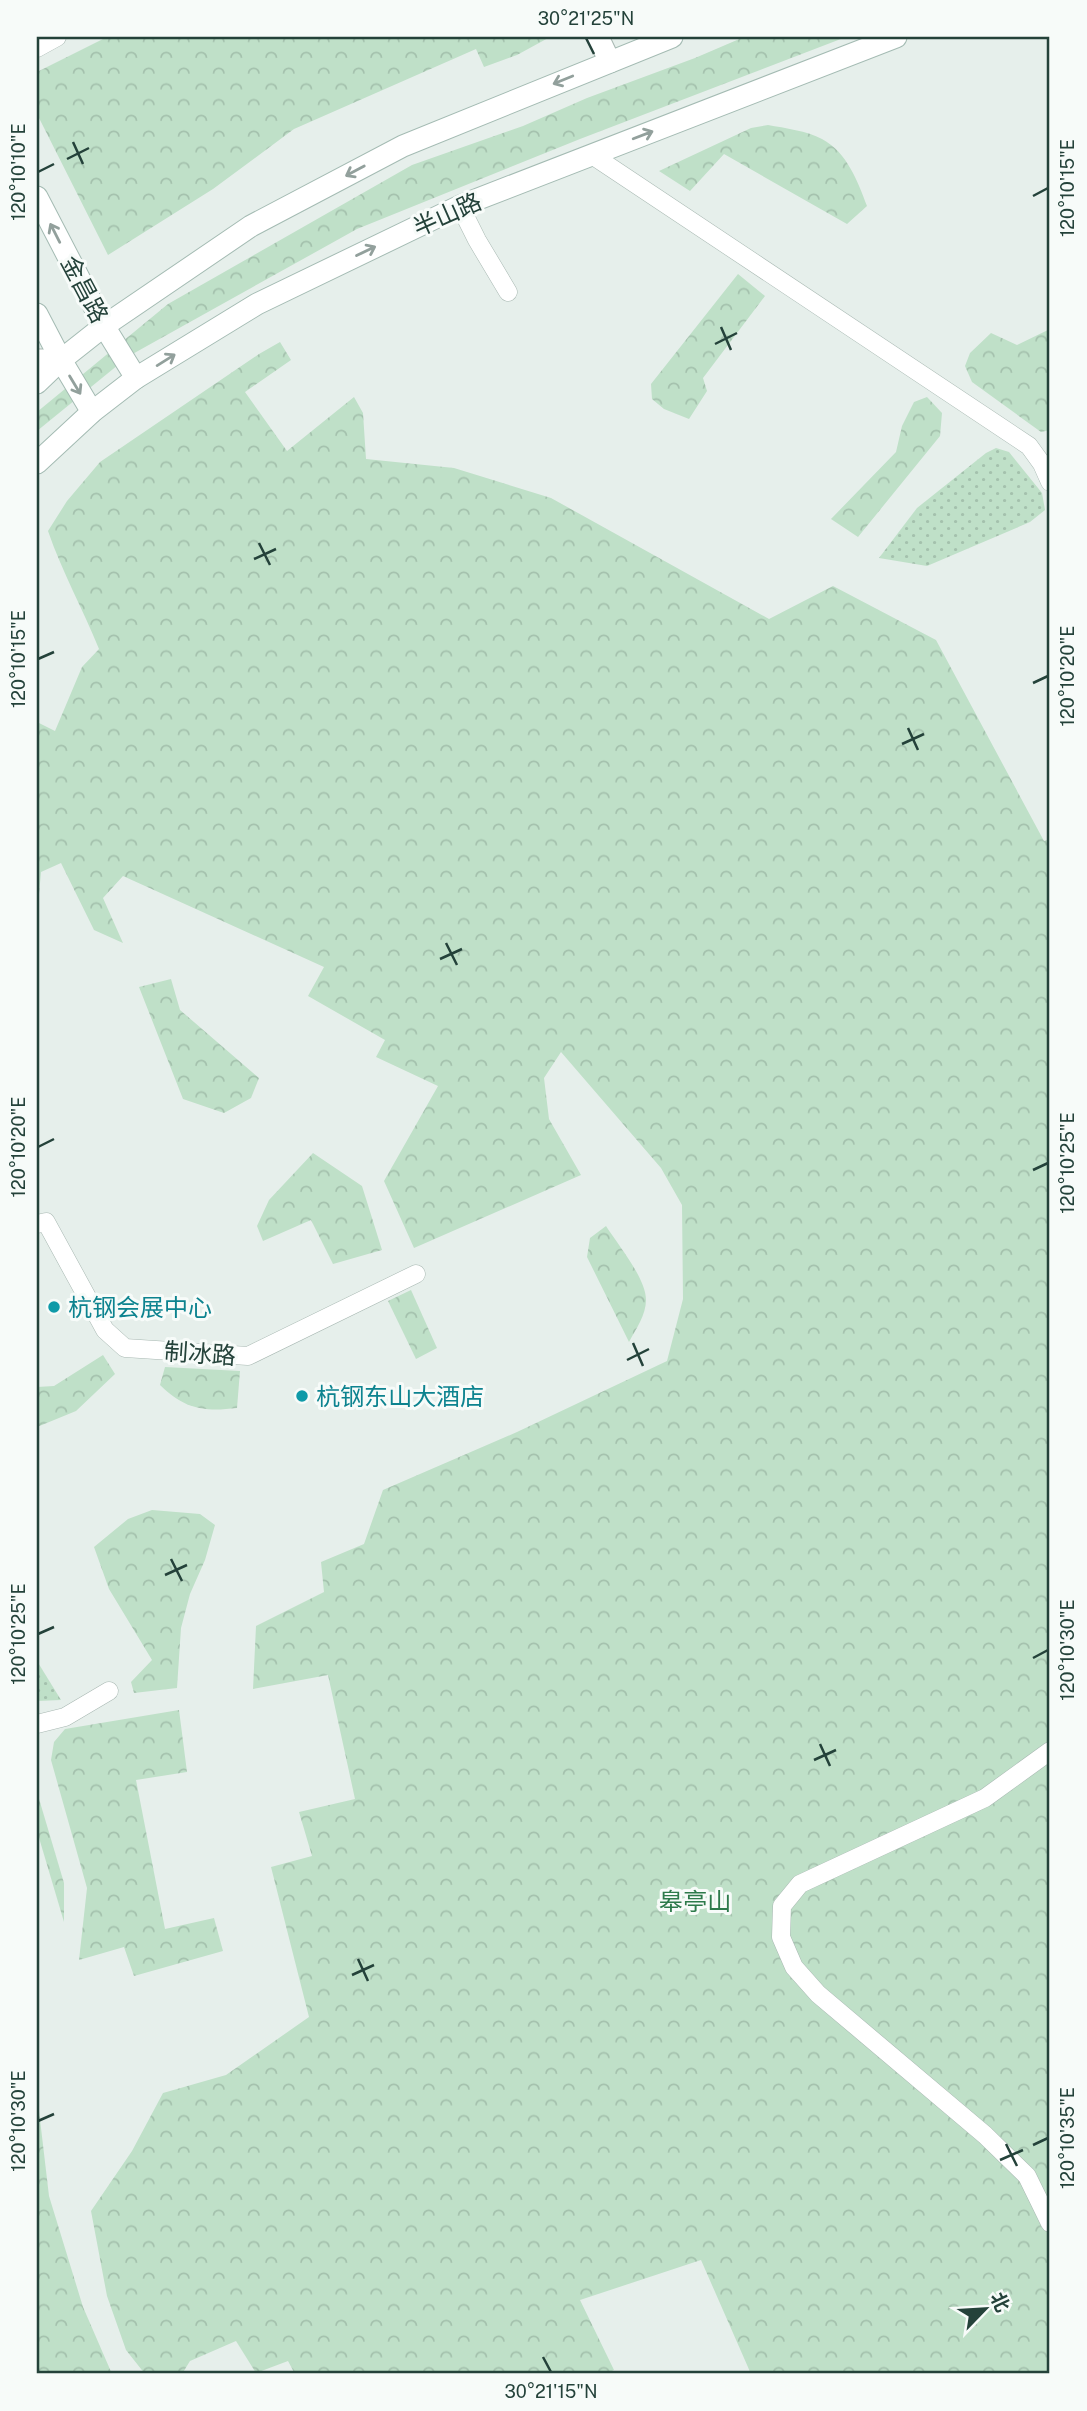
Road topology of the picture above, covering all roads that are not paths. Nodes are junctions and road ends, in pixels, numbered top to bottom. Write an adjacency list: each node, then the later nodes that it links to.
1 (57, 37): 5 (street)
2 (598, 37): 6 (main road)
3 (672, 37): 6 (main road)
4 (896, 37): 7 (main road, 半山路, one-way to 4)
5 (37, 48)
6 (610, 62): 12 (main road, one-way to 12)
7 (592, 155): 9 (main road, 半山路); 19 (street)
8 (37, 197): 12 (main road, 金昌路, one-way to 8)
9 (460, 206): 10 (street); 15 (main road, 半山路, one-way to 9)
10 (508, 292)
11 (37, 314): 14 (main road)
12 (104, 326): 14 (main road); 15 (main road, 金昌路)
13 (37, 360): 14 (main road)
14 (61, 360): 16 (main road); 17 (main road, one-way to 17)
15 (136, 378): 17 (main road, 半山路)
16 (37, 383)
17 (92, 412): 18 (main road, 半山路)
18 (37, 463)
19 (1050, 482)
20 (37, 1224): 21 (street, 制冰路)
21 (416, 1274)
22 (109, 1691): 23 (street)
23 (37, 1724)
24 (1050, 1751): 25 (street)
25 (1050, 2223)

